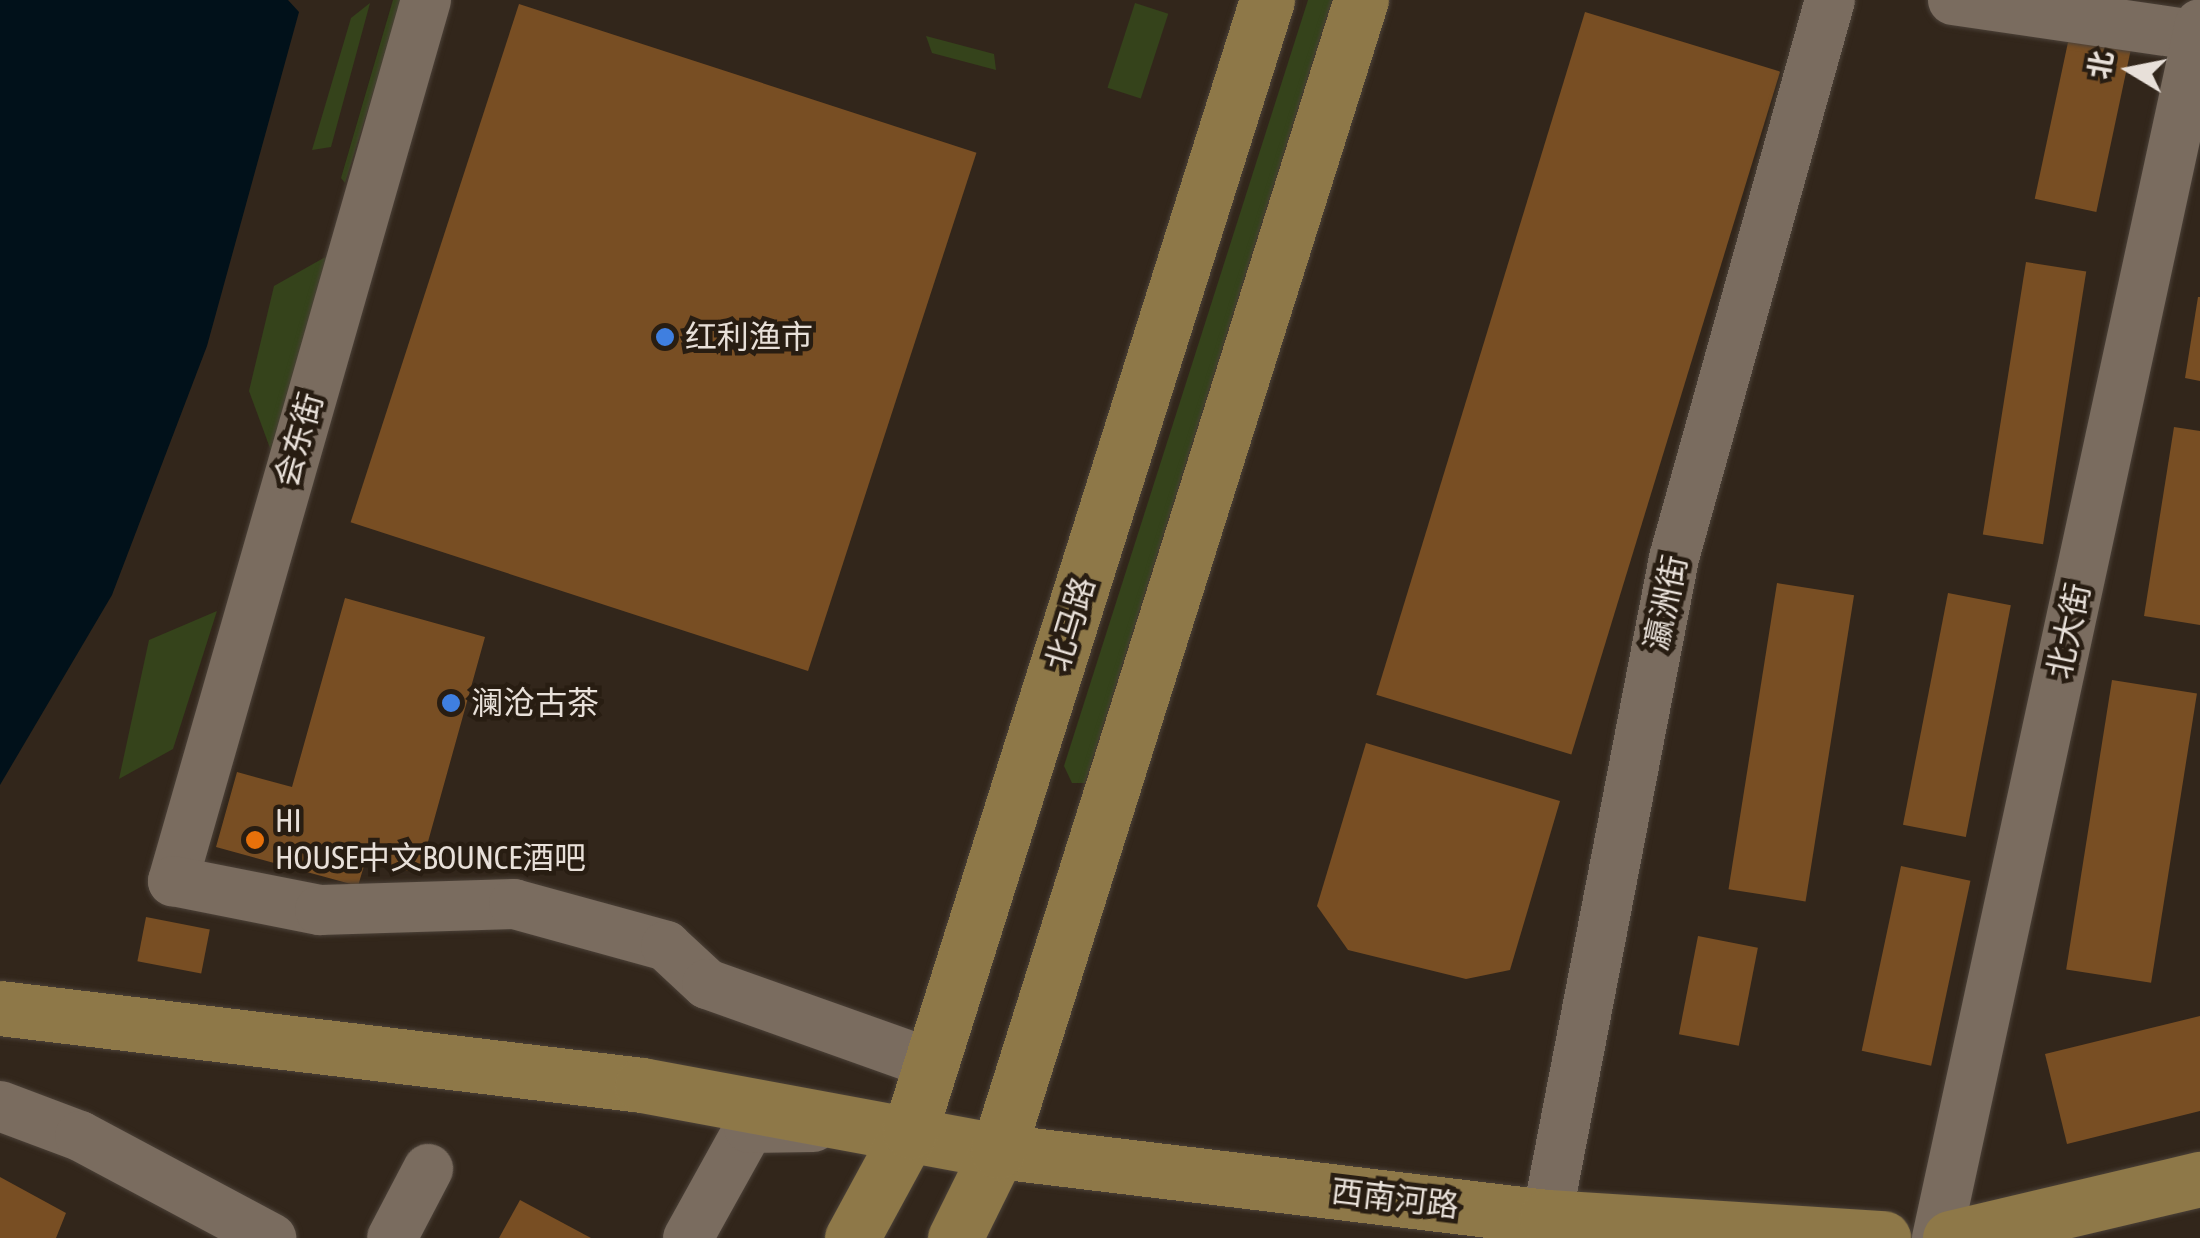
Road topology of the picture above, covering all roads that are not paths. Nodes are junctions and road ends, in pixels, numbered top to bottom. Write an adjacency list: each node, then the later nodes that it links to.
1 (426, 0): 8 (street, 会东街)
2 (1267, 0): 8 (main road, 北马路)
3 (1361, 0): 11 (main road)
4 (1830, 0): 14 (street, 瀛洲街)
5 (1953, 0): 6 (street)
6 (2199, 32): 21 (street, 北大街)
7 (0, 1008): 10 (main road, 西南河路)
8 (932, 1064): 10 (main road, 北马路)
9 (0, 1106): 15 (street)
10 (910, 1131): 11 (main road, 西南河路); 17 (street); 18 (main road, 北马路)
11 (998, 1150): 14 (main road, 西南河路); 19 (main road)
12 (428, 1169): 16 (street)
13 (2200, 1179): 22 (main road)
14 (1547, 1217): 20 (main road, 西南河路)
15 (270, 1238)
16 (392, 1238)
17 (688, 1238)
18 (852, 1238)
19 (955, 1238)
20 (1883, 1238)
21 (1937, 1238)
22 (1950, 1238)

